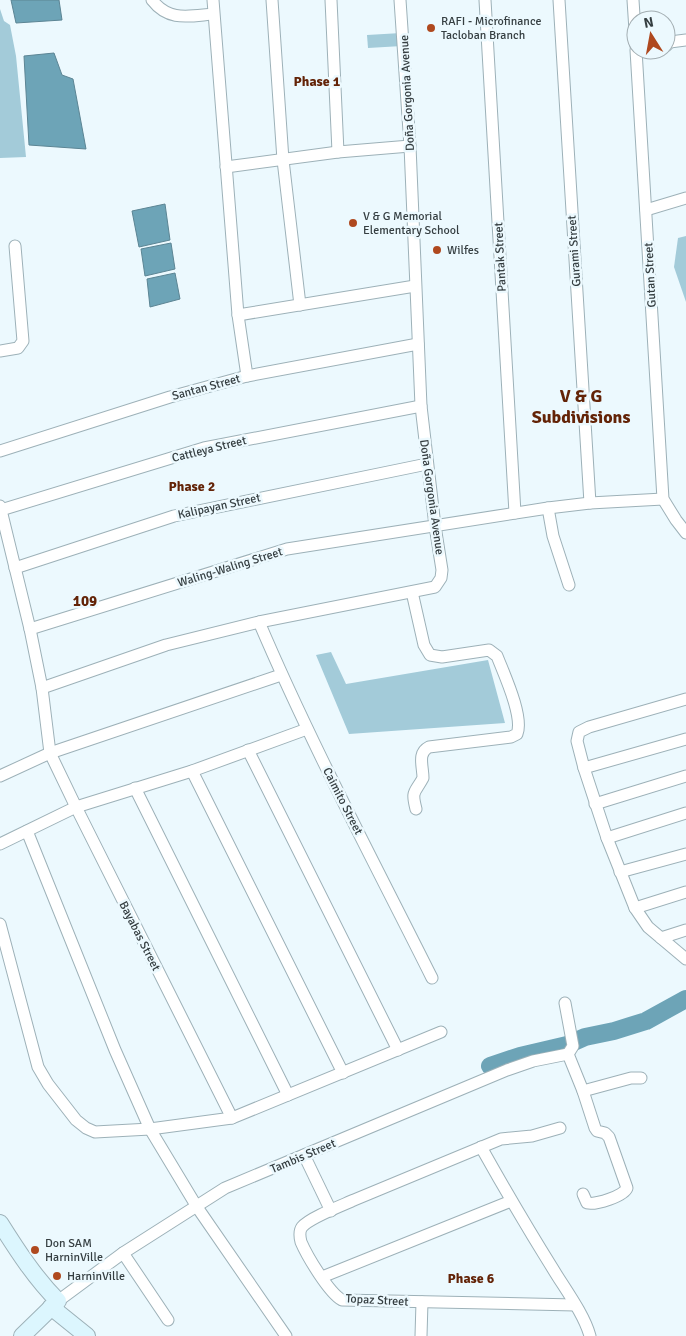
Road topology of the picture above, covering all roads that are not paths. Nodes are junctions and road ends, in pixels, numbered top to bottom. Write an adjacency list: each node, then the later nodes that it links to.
1 (152, 0): 8 (street)
2 (213, 0): 8 (street)
3 (272, 0): 12 (street)
4 (331, 0): 11 (street)
5 (400, 0): 10 (street, Doña Gorgonia Avenue)
6 (485, 0): 30 (street, Pantak Street)
7 (559, 0): 27 (street, Gurami Street)
8 (213, 14): 13 (street)
9 (637, 60): 15 (street, Gutan Street)
10 (410, 146): 11 (street); 17 (street, Doña Gorgonia Avenue)
11 (338, 152): 12 (street)
12 (283, 160): 13 (street); 18 (street)
13 (226, 167): 19 (street)
14 (686, 198): 15 (street)
15 (646, 210): 26 (street, Gutan Street)
16 (15, 246): 21 (street)
17 (415, 286): 18 (street); 20 (street, Doña Gorgonia Avenue)
18 (300, 305): 19 (street)
19 (238, 315): 22 (street)
20 (418, 344): 22 (street, Santan Street); 23 (street, Doña Gorgonia Avenue)
21 (0, 351)
22 (247, 376): 24 (street, Santan Street)
23 (420, 406): 25 (street, Doña Gorgonia Avenue); 28 (street, Cattleya Street)
24 (0, 451)
25 (427, 464): 31 (street, Doña Gorgonia Avenue); 33 (street, Kalipayan Street)
26 (663, 500): 27 (street, Waling-Waling Street); 32 (street)
27 (590, 503): 29 (street, Waling-Waling Street)
28 (1, 508): 33 (street, Bayabas Street)
29 (548, 508): 30 (street, Waling-Waling Street); 34 (street)
30 (515, 513): 31 (street, Waling-Waling Street)
31 (434, 526): 35 (street, Doña Gorgonia Avenue); 37 (street, Waling-Waling Street)
32 (686, 533)
33 (16, 568): 37 (street, Bayabas Street)
34 (569, 585)
35 (412, 592): 36 (street, Doña Gorgonia Avenue); 52 (street)
36 (259, 622): 38 (street, Caimito Street); 39 (street, Doña Gorgonia Avenue)
37 (30, 629): 39 (street, Bayabas Street)
38 (281, 675): 41 (street, Caimito Street); 44 (street)
39 (42, 688): 44 (street, Bayabas Street)
40 (686, 699): 45 (street)
41 (307, 729): 43 (street); 65 (street, Caimito Street)
42 (686, 739): 45 (street)
43 (248, 750): 46 (street); 68 (street)
44 (50, 752): 47 (street); 51 (street, Bayabas Street)
45 (584, 768): 50 (street)
46 (192, 770): 49 (street); 70 (street)
47 (0, 776)
48 (686, 776): 50 (street)
49 (135, 788): 51 (street); 73 (street)
50 (596, 804): 55 (street)
51 (76, 807): 54 (street); 74 (street, Bayabas Street)
52 (416, 809)
53 (686, 813): 55 (street)
54 (27, 831): 56 (street); 76 (street)
55 (607, 838): 58 (street)
56 (0, 844)
57 (686, 854): 58 (street)
58 (620, 872): 60 (street)
59 (686, 892): 60 (street)
60 (635, 908): 63 (street)
61 (0, 924): 76 (street)
62 (686, 930): 63 (street)
63 (661, 938): 64 (street)
64 (686, 959)
65 (432, 978)
66 (564, 1003): 69 (street)
67 (441, 1032): 68 (street)
68 (398, 1050): 70 (street)
69 (568, 1054): 72 (street); 78 (street, Tambis Street)
70 (342, 1073): 73 (street)
71 (641, 1078): 72 (street)
72 (583, 1092): 79 (street)
73 (288, 1095): 74 (street)
74 (232, 1118): 76 (street)
75 (560, 1128): 77 (street, Topaz Street)
76 (150, 1129): 81 (street)
77 (481, 1147): 80 (street); 82 (street, Topaz Street)
78 (304, 1155): 81 (street, Tambis Street); 82 (street)
79 (583, 1194)
80 (511, 1200): 85 (street); 88 (street)
81 (197, 1206): 84 (street, Tambis Street); 92 (street)
82 (330, 1210): 85 (street, Topaz Street)
83 (0, 1223): 87 (street)
84 (123, 1253): 87 (street, Tambis Street); 89 (street)
85 (322, 1277): 86 (street, Topaz Street)
86 (422, 1302): 88 (street, Topaz Street); 93 (street)
87 (55, 1304): 90 (street); 91 (street)
88 (575, 1305): 94 (street)
89 (168, 1320)
90 (22, 1336)
91 (87, 1336)
92 (286, 1336)
93 (420, 1336)
94 (590, 1336)

